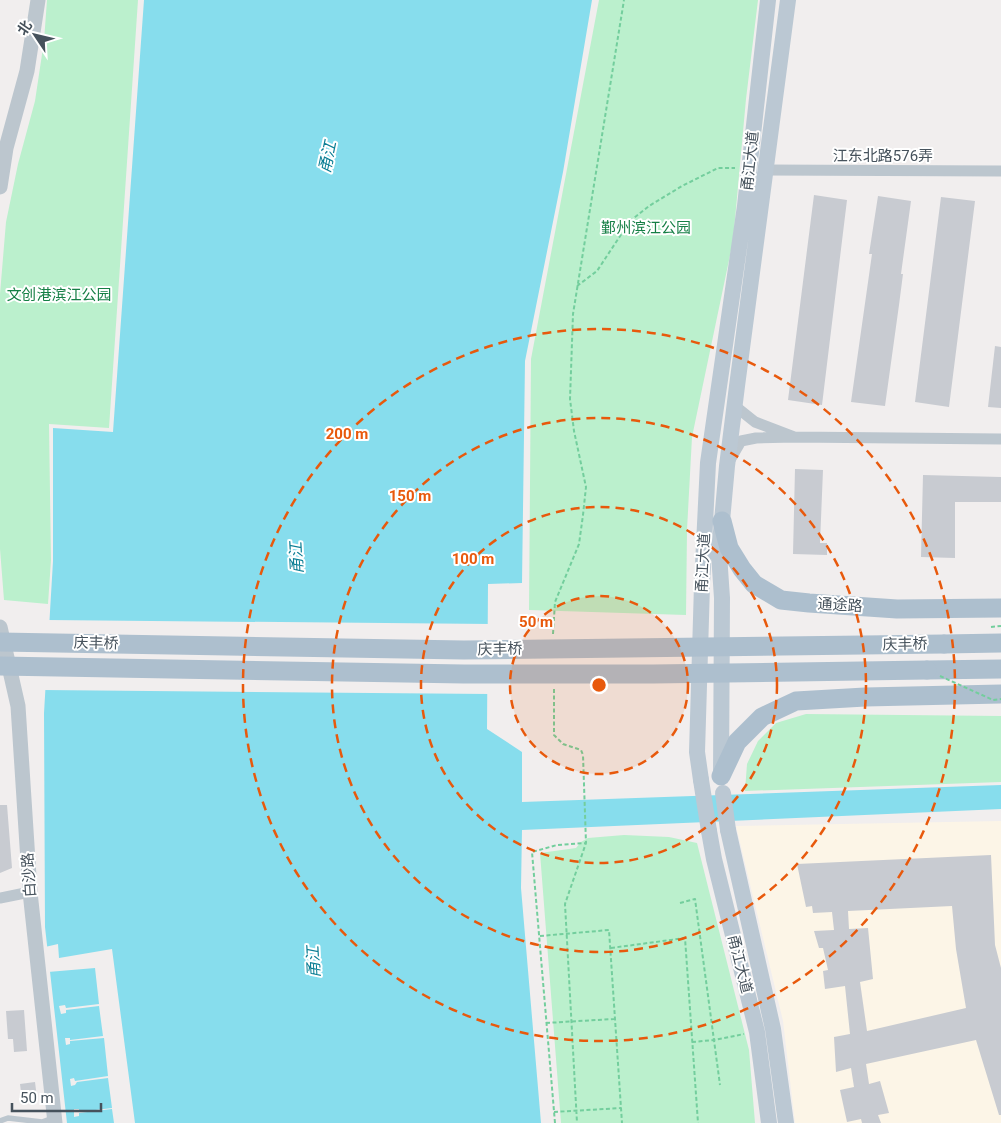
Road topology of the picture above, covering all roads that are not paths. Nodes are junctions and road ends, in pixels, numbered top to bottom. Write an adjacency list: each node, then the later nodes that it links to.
1 (38, 0): 6 (street)
2 (768, 0): 25 (main road, 甬江大道, bridge)
3 (788, 0): 4 (main road, 甬江大道)
4 (766, 170): 5 (street, 江东北路576弄); 7 (main road, 甬江大道)
5 (1001, 171)
6 (0, 187)
7 (735, 406): 8 (street); 10 (main road, 甬江大道)
8 (794, 437): 9 (street); 10 (street)
9 (1001, 439)
10 (727, 466): 11 (main road, 甬江大道)
11 (722, 521): 12 (main road, 通途路); 20 (main road, 甬江大道)
12 (1001, 608)
13 (0, 627): 18 (street, 白沙路)
14 (0, 642): 15 (main road, 庆丰桥, bridge)
15 (1001, 643)
16 (0, 667): 17 (main road, 庆丰桥, bridge); 18 (street)
17 (1001, 669)
18 (14, 686): 21 (street, 白沙路)
19 (1001, 694): 20 (main road)
20 (722, 784): 26 (main road, 甬江大道, bridge)
21 (30, 892): 22 (street); 23 (street, 白沙路)
22 (0, 898)
23 (54, 1120): 24 (lane)
24 (0, 1121)
25 (769, 1123)
26 (786, 1123)

